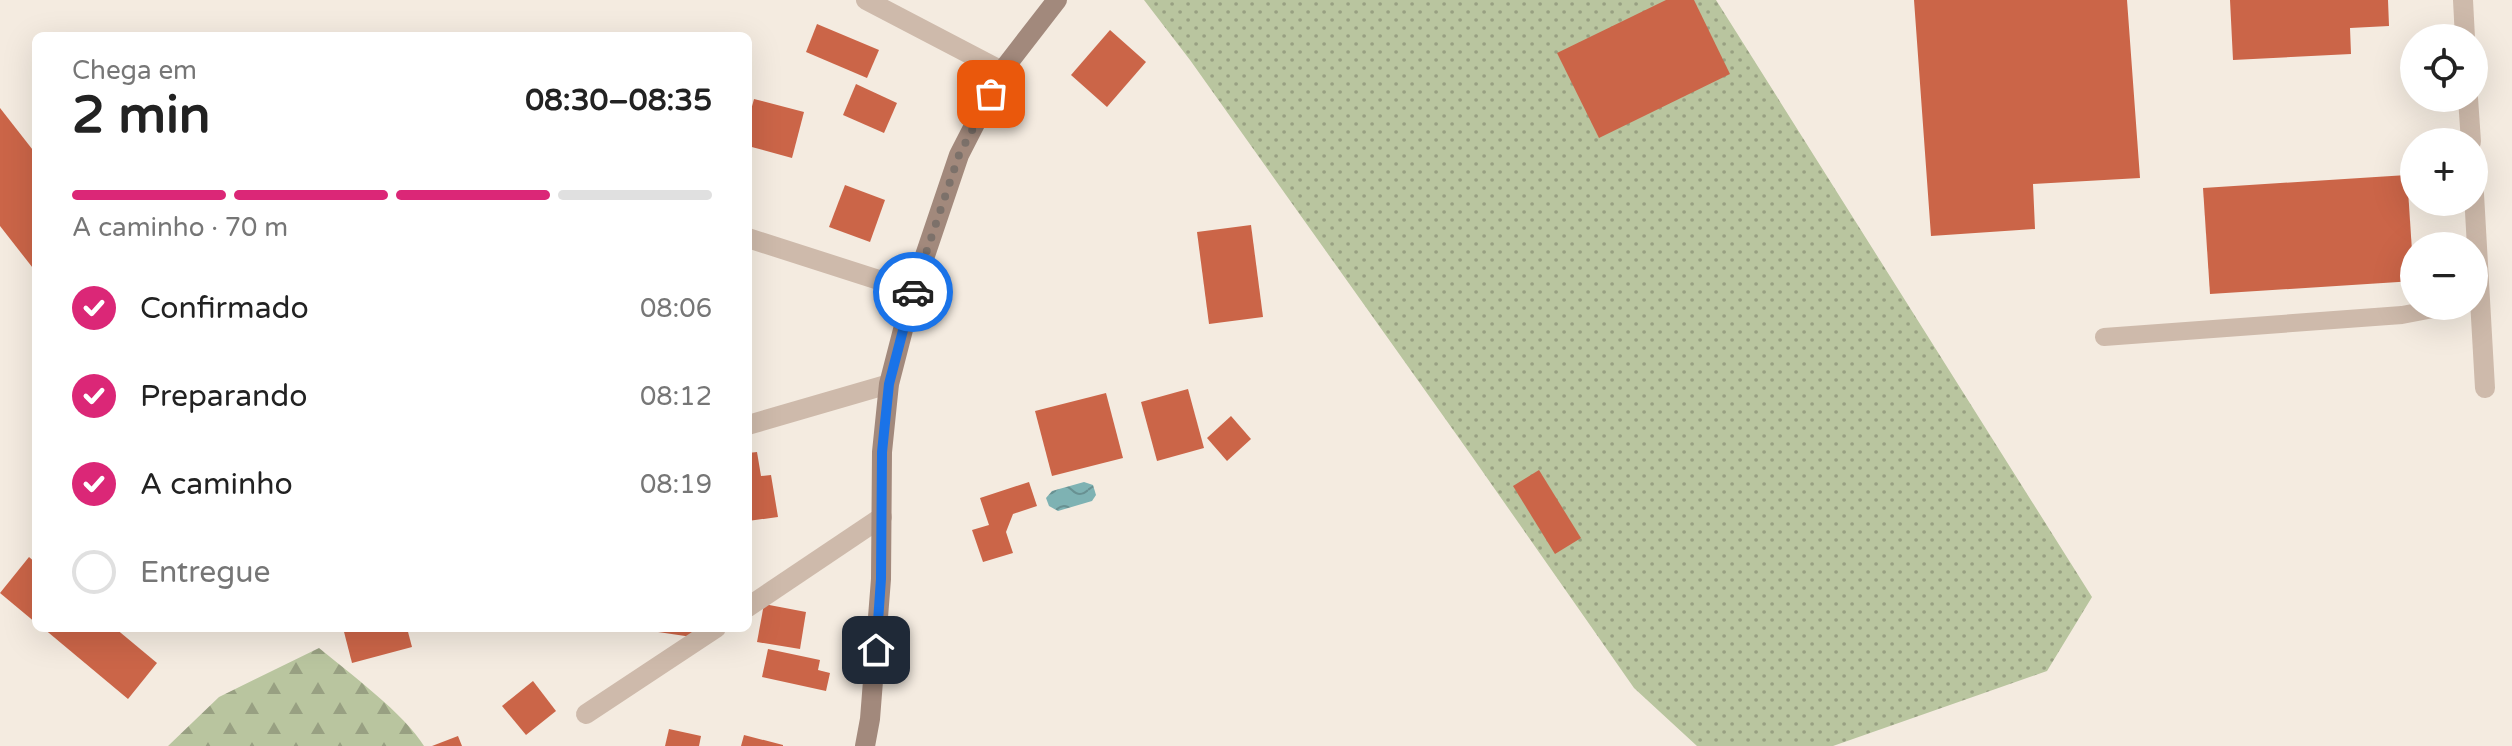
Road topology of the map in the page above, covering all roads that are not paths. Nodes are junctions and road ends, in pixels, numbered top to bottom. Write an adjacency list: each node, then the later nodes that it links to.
1 (866, 0): 5 (street)
2 (1057, 0): 5 (street)
3 (2463, 0): 4 (street)
4 (2464, 24)
5 (1002, 71): 7 (street)
6 (752, 239): 7 (street)
7 (913, 291): 11 (street)
8 (2400, 315): 10 (lane)
9 (2479, 320): 12 (street)
10 (2104, 337)
11 (889, 384): 13 (street); 14 (street)
12 (2485, 388)
13 (752, 424)
14 (882, 517): 15 (street); 18 (street)
15 (752, 604)
16 (710, 632): 17 (street)
17 (586, 714)
18 (865, 746)

